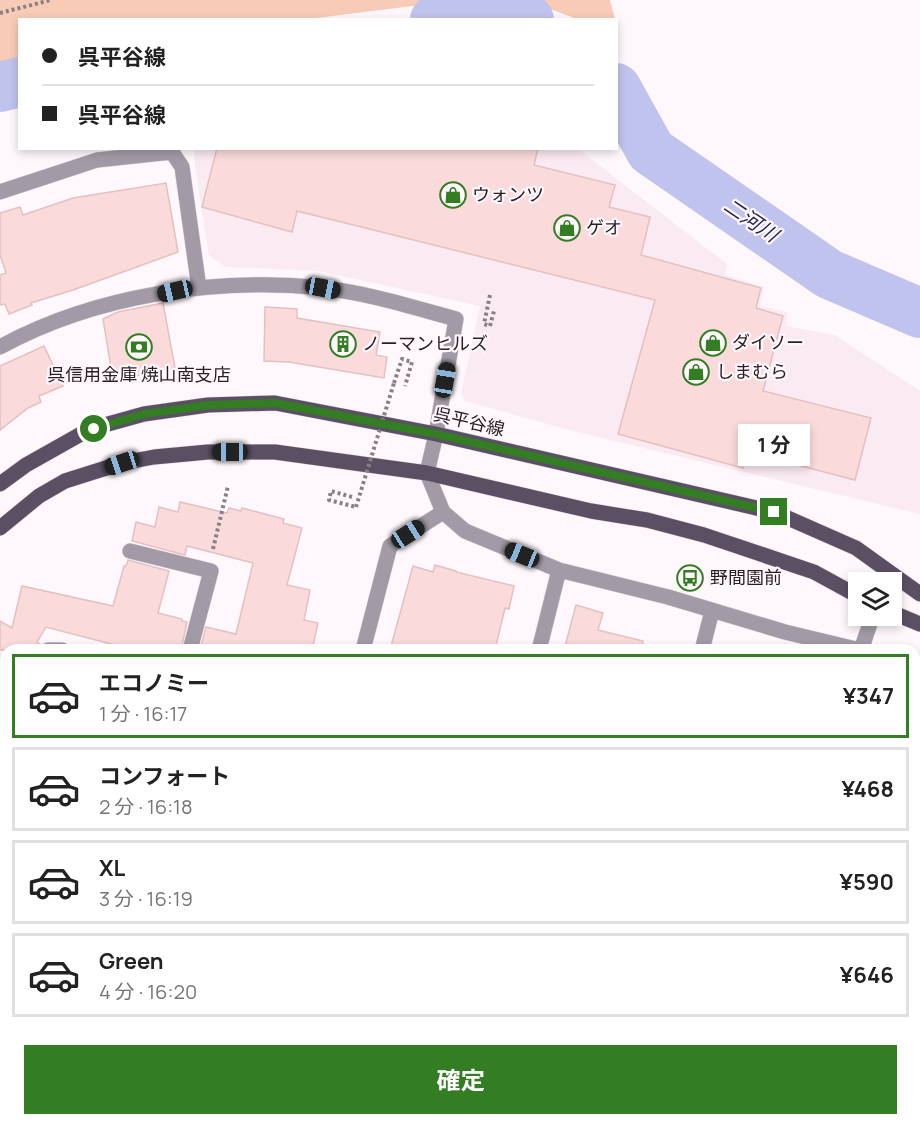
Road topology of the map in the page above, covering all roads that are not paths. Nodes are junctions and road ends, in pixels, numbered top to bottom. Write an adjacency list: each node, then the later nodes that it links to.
1 (0, 192): 2 (street)
2 (199, 288): 3 (street); 4 (street)
3 (0, 347)
4 (436, 434): 5 (street); 6 (main road, 呉平谷線); 12 (main road, 呉平谷線)
5 (427, 473): 7 (street); 8 (main road); 11 (main road)
6 (0, 484)
7 (443, 512): 10 (street); 18 (street)
8 (0, 528)
9 (130, 551): 17 (street)
10 (559, 570): 13 (street); 19 (street)
11 (848, 591)
12 (920, 594)
13 (712, 611): 20 (street); 21 (street)
14 (902, 617): 15 (main road)
15 (920, 624)
16 (869, 626): 22 (street)
17 (192, 644)
18 (365, 644)
19 (540, 644)
20 (704, 644)
21 (836, 644)
22 (863, 644)

